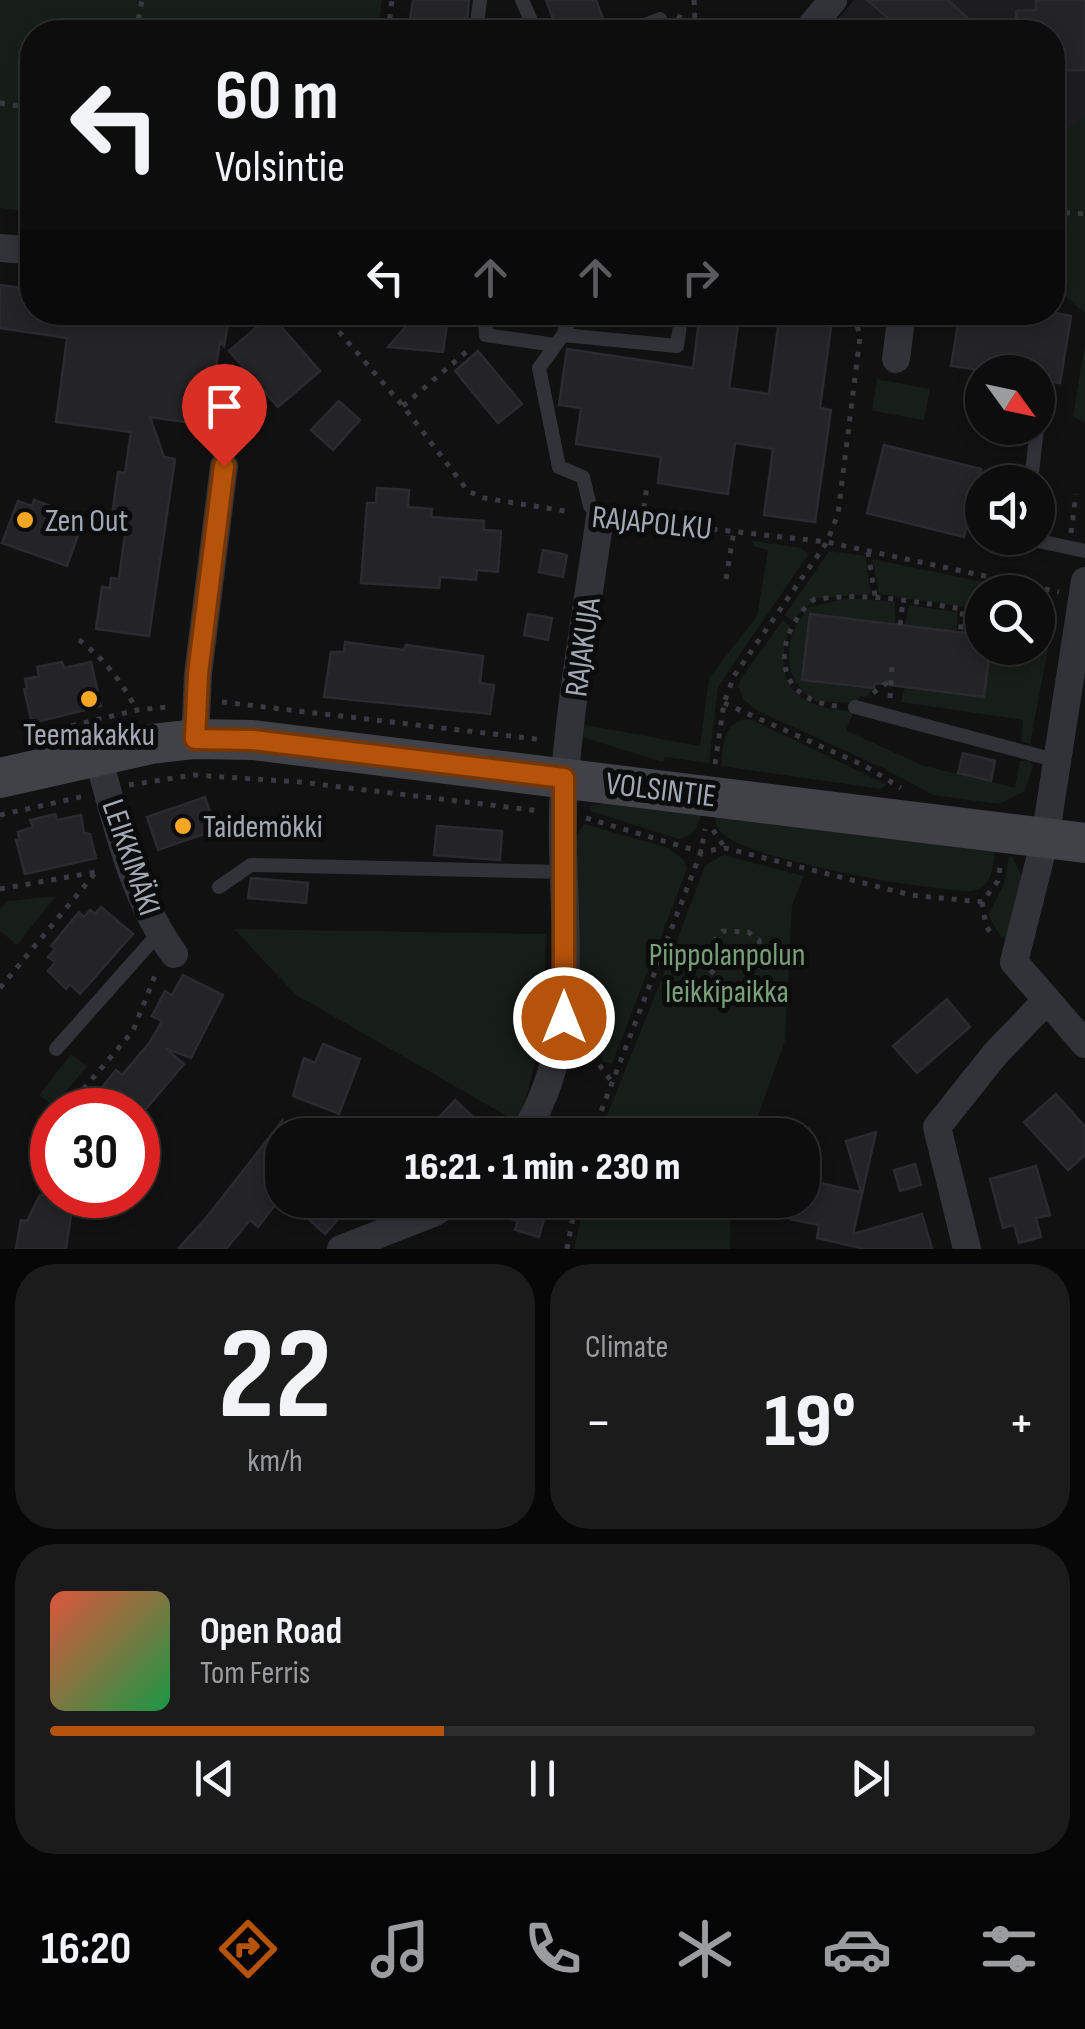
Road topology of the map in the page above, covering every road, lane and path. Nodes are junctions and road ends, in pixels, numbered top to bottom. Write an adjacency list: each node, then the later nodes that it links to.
1 (832, 0): 5 (street)
2 (660, 18): 3 (lane); 4 (path)
3 (656, 20)
4 (686, 20)
5 (816, 20)
6 (333, 325): 15 (path, RAJAPOLKU)
7 (485, 325): 12 (lane)
8 (566, 325): 13 (lane)
9 (680, 325): 13 (lane)
10 (857, 325): 22 (path)
11 (900, 325): 14 (street)
12 (486, 335): 13 (lane); 15 (path)
13 (559, 340): 19 (lane)
14 (896, 360)
15 (403, 406): 19 (path, RAJAPOLKU)
16 (224, 466): 39 (street)
17 (647, 486): 20 (path)
18 (1076, 494): 24 (path)
19 (600, 517): 20 (path, RAJAPOLKU); 44 (street, RAJAKUJA)
20 (642, 522): 21 (path, RAJAPOLKU)
21 (734, 531): 22 (path, RAJAPOLKU); 27 (path)
22 (827, 542): 26 (path, RAJAPOLKU); 35 (path)
23 (1055, 545): 24 (lane)
24 (1069, 548): 25 (lane); 29 (path)
25 (1085, 551)
26 (868, 552): 28 (path); 29 (path, RAJAPOLKU)
27 (726, 579)
28 (875, 596): 30 (path); 36 (path)
29 (1078, 599): 40 (street)
30 (904, 601): 31 (path); 32 (path)
31 (900, 625)
32 (960, 632)
33 (80, 640): 37 (path)
34 (892, 666): 38 (path)
35 (724, 704): 41 (path); 45 (path)
36 (855, 707): 38 (lane)
37 (137, 710)
38 (888, 716): 40 (lane)
39 (195, 722): 42 (street, VOLSINTIE); 44 (street, VOLSINTIE); 44 (path)
40 (1058, 761): 48 (street)
41 (714, 764)
42 (103, 774): 43 (street, VOLSINTIE); 44 (path); 46 (path); 51 (street, LEIKKIMÄKI)
43 (0, 778)
44 (566, 778): 47 (street, VOLSINTIE); 50 (path); 53 (street, RAJAKUJA)
45 (903, 790)
46 (0, 816)
47 (1005, 834): 48 (street, VOLSINTIE); 49 (path)
48 (1065, 841): 60 (street)
49 (725, 848): 50 (path); 50 (path)
50 (700, 852): 57 (path)
51 (131, 862): 52 (path); 56 (street, LEIKKIMÄKI)
52 (96, 872): 55 (path); 59 (path)
53 (564, 872): 54 (lane); 66 (street, RAJAKUJA)
54 (219, 888)
55 (0, 889)
56 (167, 944): 63 (lane); 65 (path)
57 (664, 947): 58 (path); 64 (path)
58 (696, 960): 58 (path)
59 (0, 988)
60 (1046, 1002): 62 (street); 72 (street)
61 (582, 1041): 64 (path)
62 (1085, 1044)
63 (56, 1049)
64 (612, 1082): 67 (path)
65 (84, 1088)
66 (531, 1118)
67 (598, 1118)
68 (422, 1218): 70 (street)
69 (572, 1218): 71 (path)
70 (341, 1249)
71 (566, 1249)
72 (967, 1249)

